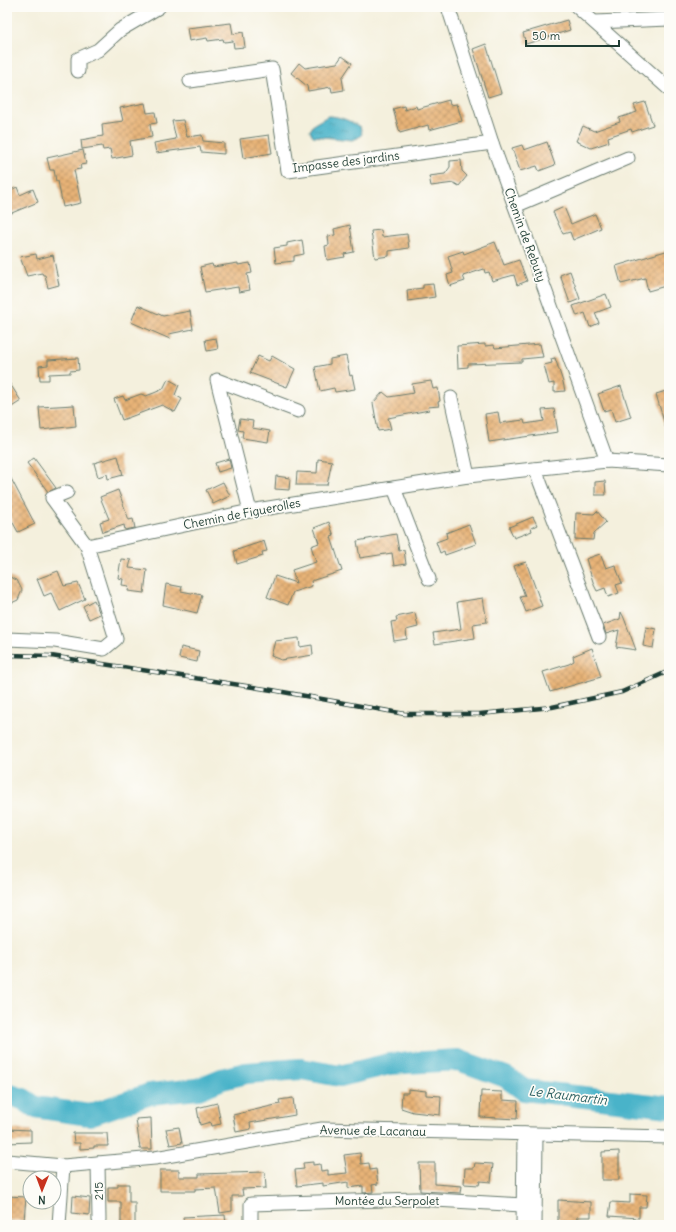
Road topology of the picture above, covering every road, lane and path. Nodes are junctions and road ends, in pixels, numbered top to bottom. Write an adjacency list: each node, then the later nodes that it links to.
1 (159, 7): 6 (street)
2 (448, 7): 9 (street, Chemin de Rebuty)
3 (577, 7): 5 (street)
4 (669, 19): 5 (street)
5 (595, 22): 8 (street)
6 (78, 71)
7 (190, 81): 9 (street, Impasse des jardins)
8 (669, 89)
9 (492, 143): 11 (street, Chemin de Rebuty)
10 (628, 158): 11 (street)
11 (515, 206): 14 (street, Chemin de Rebuty)
12 (451, 398): 17 (street)
13 (298, 411): 20 (street)
14 (607, 461): 15 (street, Chemin de Figuerolles); 16 (street, Chemin de Figuerolles)
15 (669, 465)
16 (535, 469): 17 (street, Chemin de Figuerolles); 23 (street)
17 (468, 476): 18 (street, Chemin de Figuerolles)
18 (394, 488): 20 (street, Chemin de Figuerolles); 22 (street)
19 (67, 492): 21 (street)
20 (250, 511): 21 (street, Chemin de Figuerolles)
21 (87, 546): 24 (street)
22 (428, 579)
23 (599, 637)
24 (7, 639)
25 (530, 1134): 26 (street, Avenue de Lacanau); 28 (street, Avenue de Lacanau); 30 (street); 35 (street)
26 (669, 1137)
27 (7, 1160): 29 (street, Avenue de Lacanau)
28 (98, 1163): 29 (street, Avenue de Lacanau); 31 (street, 215)
29 (63, 1166): 32 (street)
30 (523, 1205): 33 (street, Montée du Serpolet); 34 (street)
31 (99, 1220)
32 (59, 1225)
33 (250, 1225)
34 (523, 1225)
35 (535, 1225)

